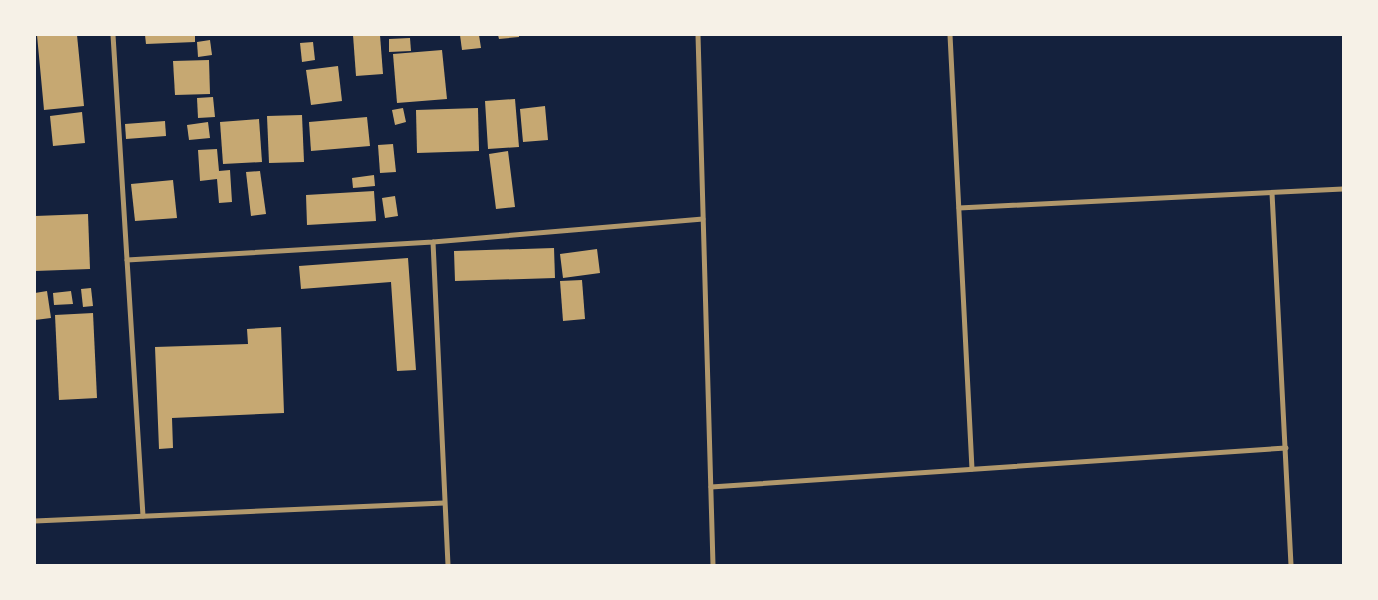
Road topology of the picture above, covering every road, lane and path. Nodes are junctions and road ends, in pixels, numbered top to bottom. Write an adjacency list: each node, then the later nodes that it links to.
1 (112, 35): 9 (street)
2 (698, 35): 7 (street)
3 (950, 35): 6 (street)
4 (1343, 189): 5 (street)
5 (1272, 193): 6 (street); 10 (street)
6 (959, 208): 11 (street)
7 (703, 219): 8 (street); 12 (street)
8 (433, 242): 9 (street); 13 (street)
9 (128, 260): 14 (street)
10 (1286, 448): 11 (street); 18 (street)
11 (972, 469): 12 (street)
12 (711, 487): 17 (street)
13 (444, 503): 14 (street); 16 (street)
14 (143, 516): 15 (street)
15 (35, 522)
16 (448, 565)
17 (714, 565)
18 (1291, 565)

